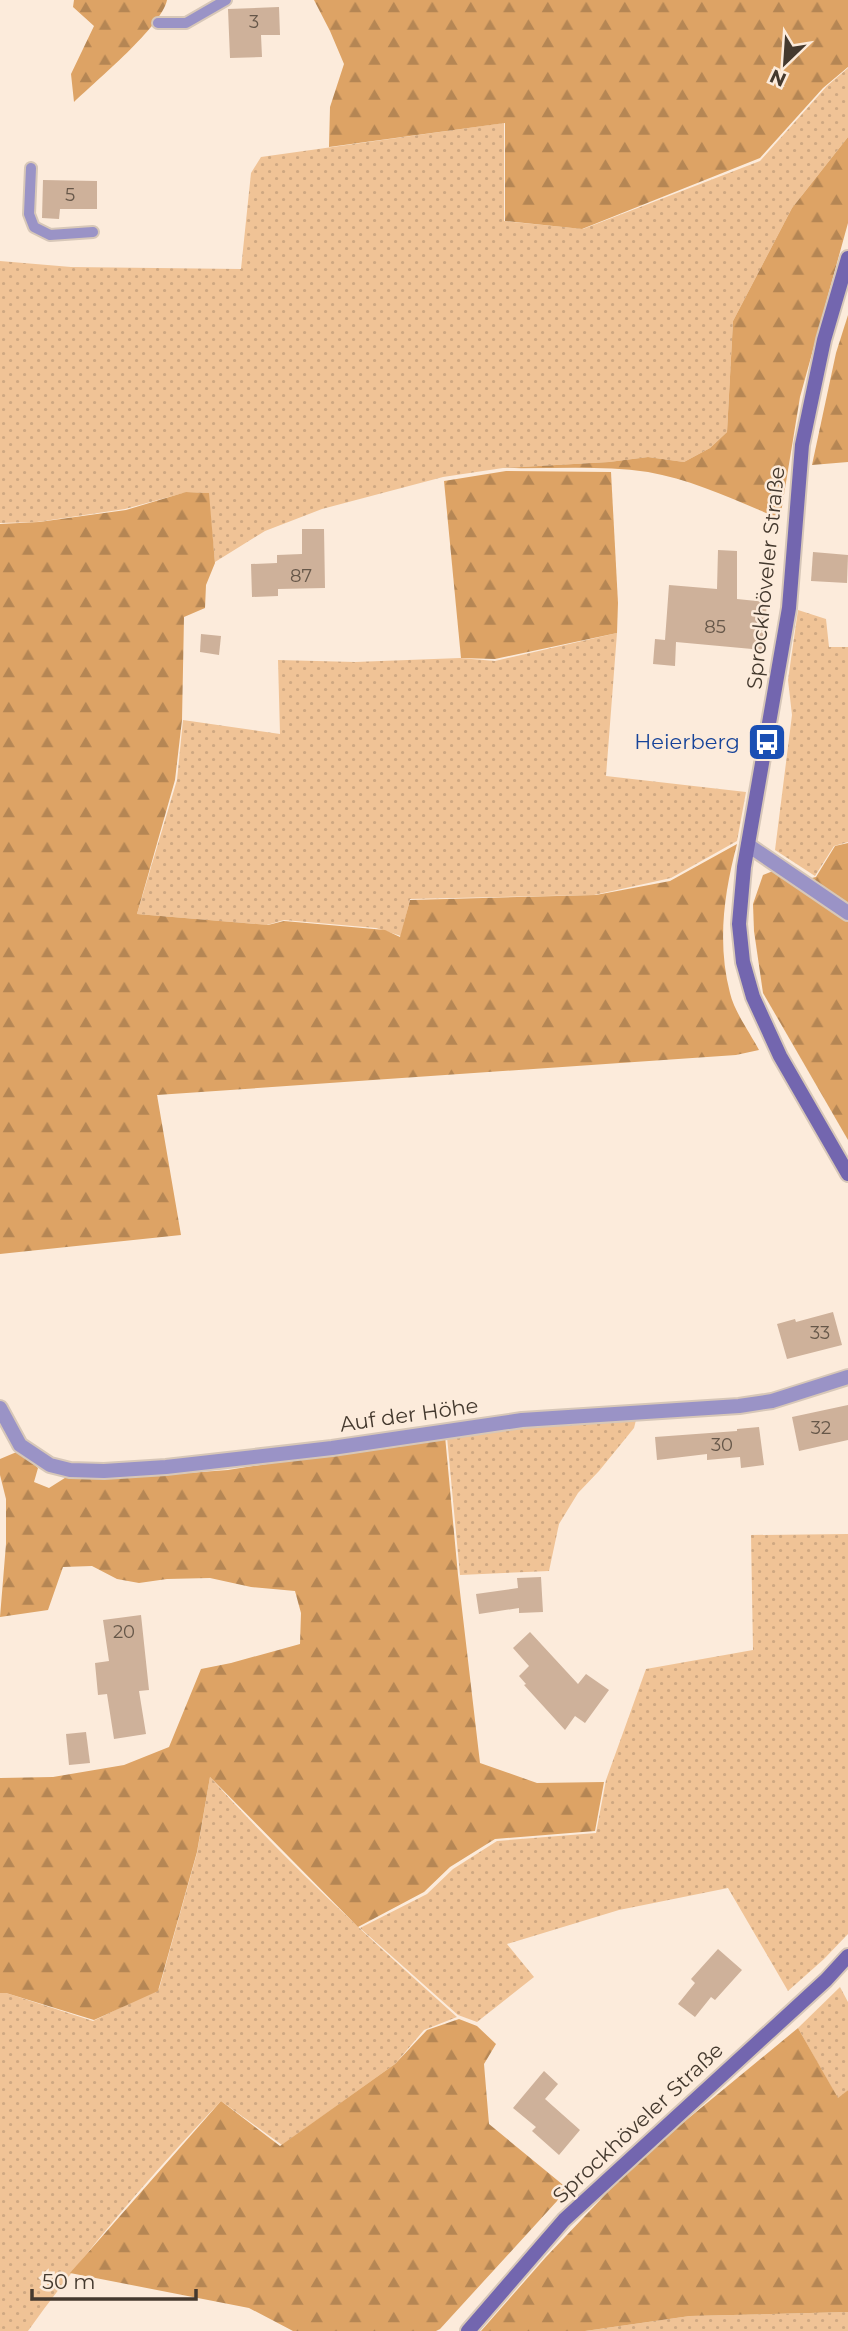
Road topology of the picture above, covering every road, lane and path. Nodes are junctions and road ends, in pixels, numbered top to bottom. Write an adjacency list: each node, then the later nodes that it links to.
1 (226, 0): 2 (lane)
2 (158, 23)
3 (31, 168): 4 (lane)
4 (93, 232)
5 (848, 258): 6 (street, Sprockhöveler Straße)
6 (748, 845): 7 (street); 8 (street, Sprockhöveler Straße)
7 (848, 913)
8 (848, 1174)
9 (848, 1377): 10 (street, Auf der Höhe)
10 (0, 1408)
11 (848, 1956): 12 (street, Sprockhöveler Straße)
12 (468, 2331)

